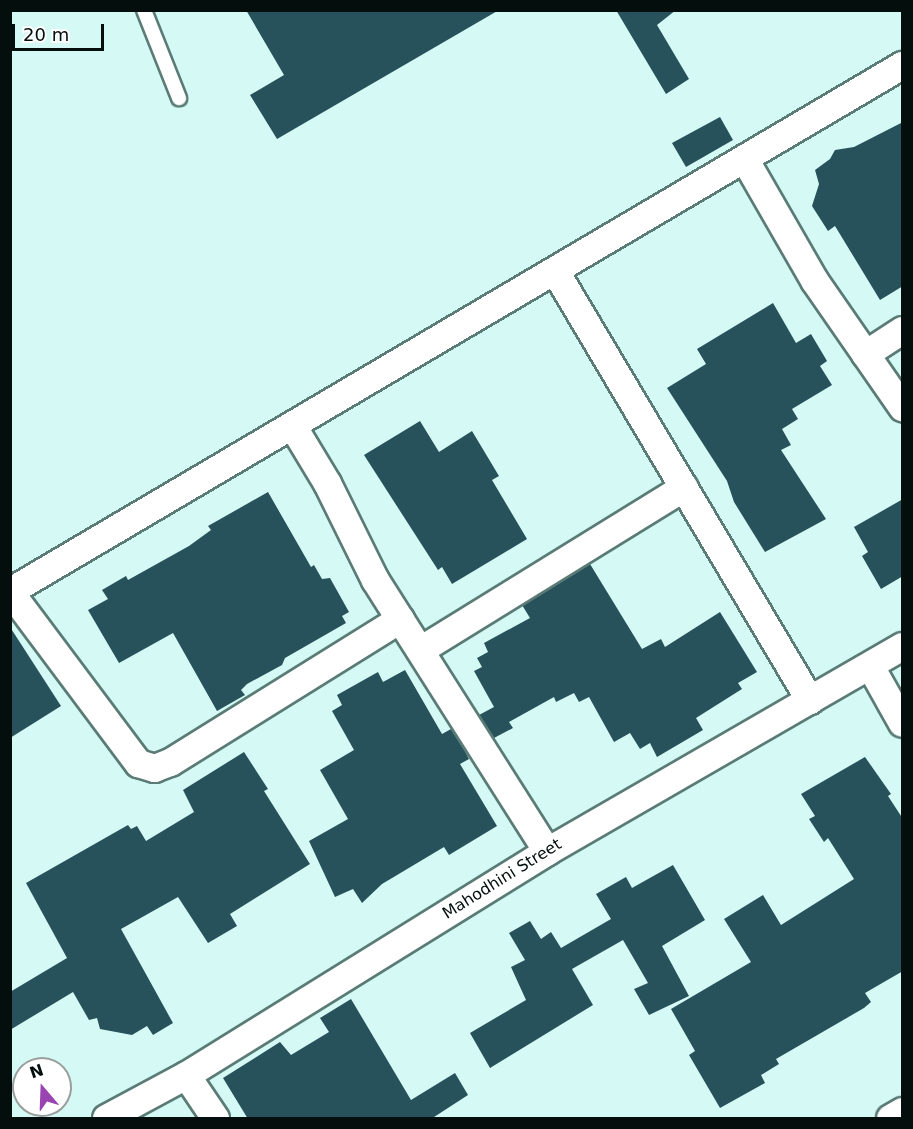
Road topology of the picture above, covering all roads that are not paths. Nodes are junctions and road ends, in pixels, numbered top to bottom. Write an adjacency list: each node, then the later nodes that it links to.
1 (144, 10): 3 (lane)
2 (903, 65): 4 (street)
3 (179, 98)
4 (745, 160): 5 (street); 7 (street)
5 (555, 271): 9 (street); 10 (street)
6 (903, 330): 7 (street)
7 (866, 354): 8 (street)
8 (903, 407)
9 (292, 425): 11 (street); 12 (street)
10 (684, 488): 14 (street); 16 (street)
11 (10, 592): 12 (street)
12 (400, 619): 14 (street)
13 (903, 646): 15 (street, Mahodhini Street)
14 (420, 650): 18 (street)
15 (870, 666): 16 (street, Mahodhini Street); 17 (street)
16 (810, 700): 18 (street, Mahodhini Street)
17 (903, 723)
18 (547, 851): 19 (street, Mahodhini Street)
19 (186, 1075): 21 (street, Mahodhini Street); 22 (street)
20 (903, 1111): 23 (street)
21 (106, 1119)
22 (215, 1119)
23 (890, 1119)

